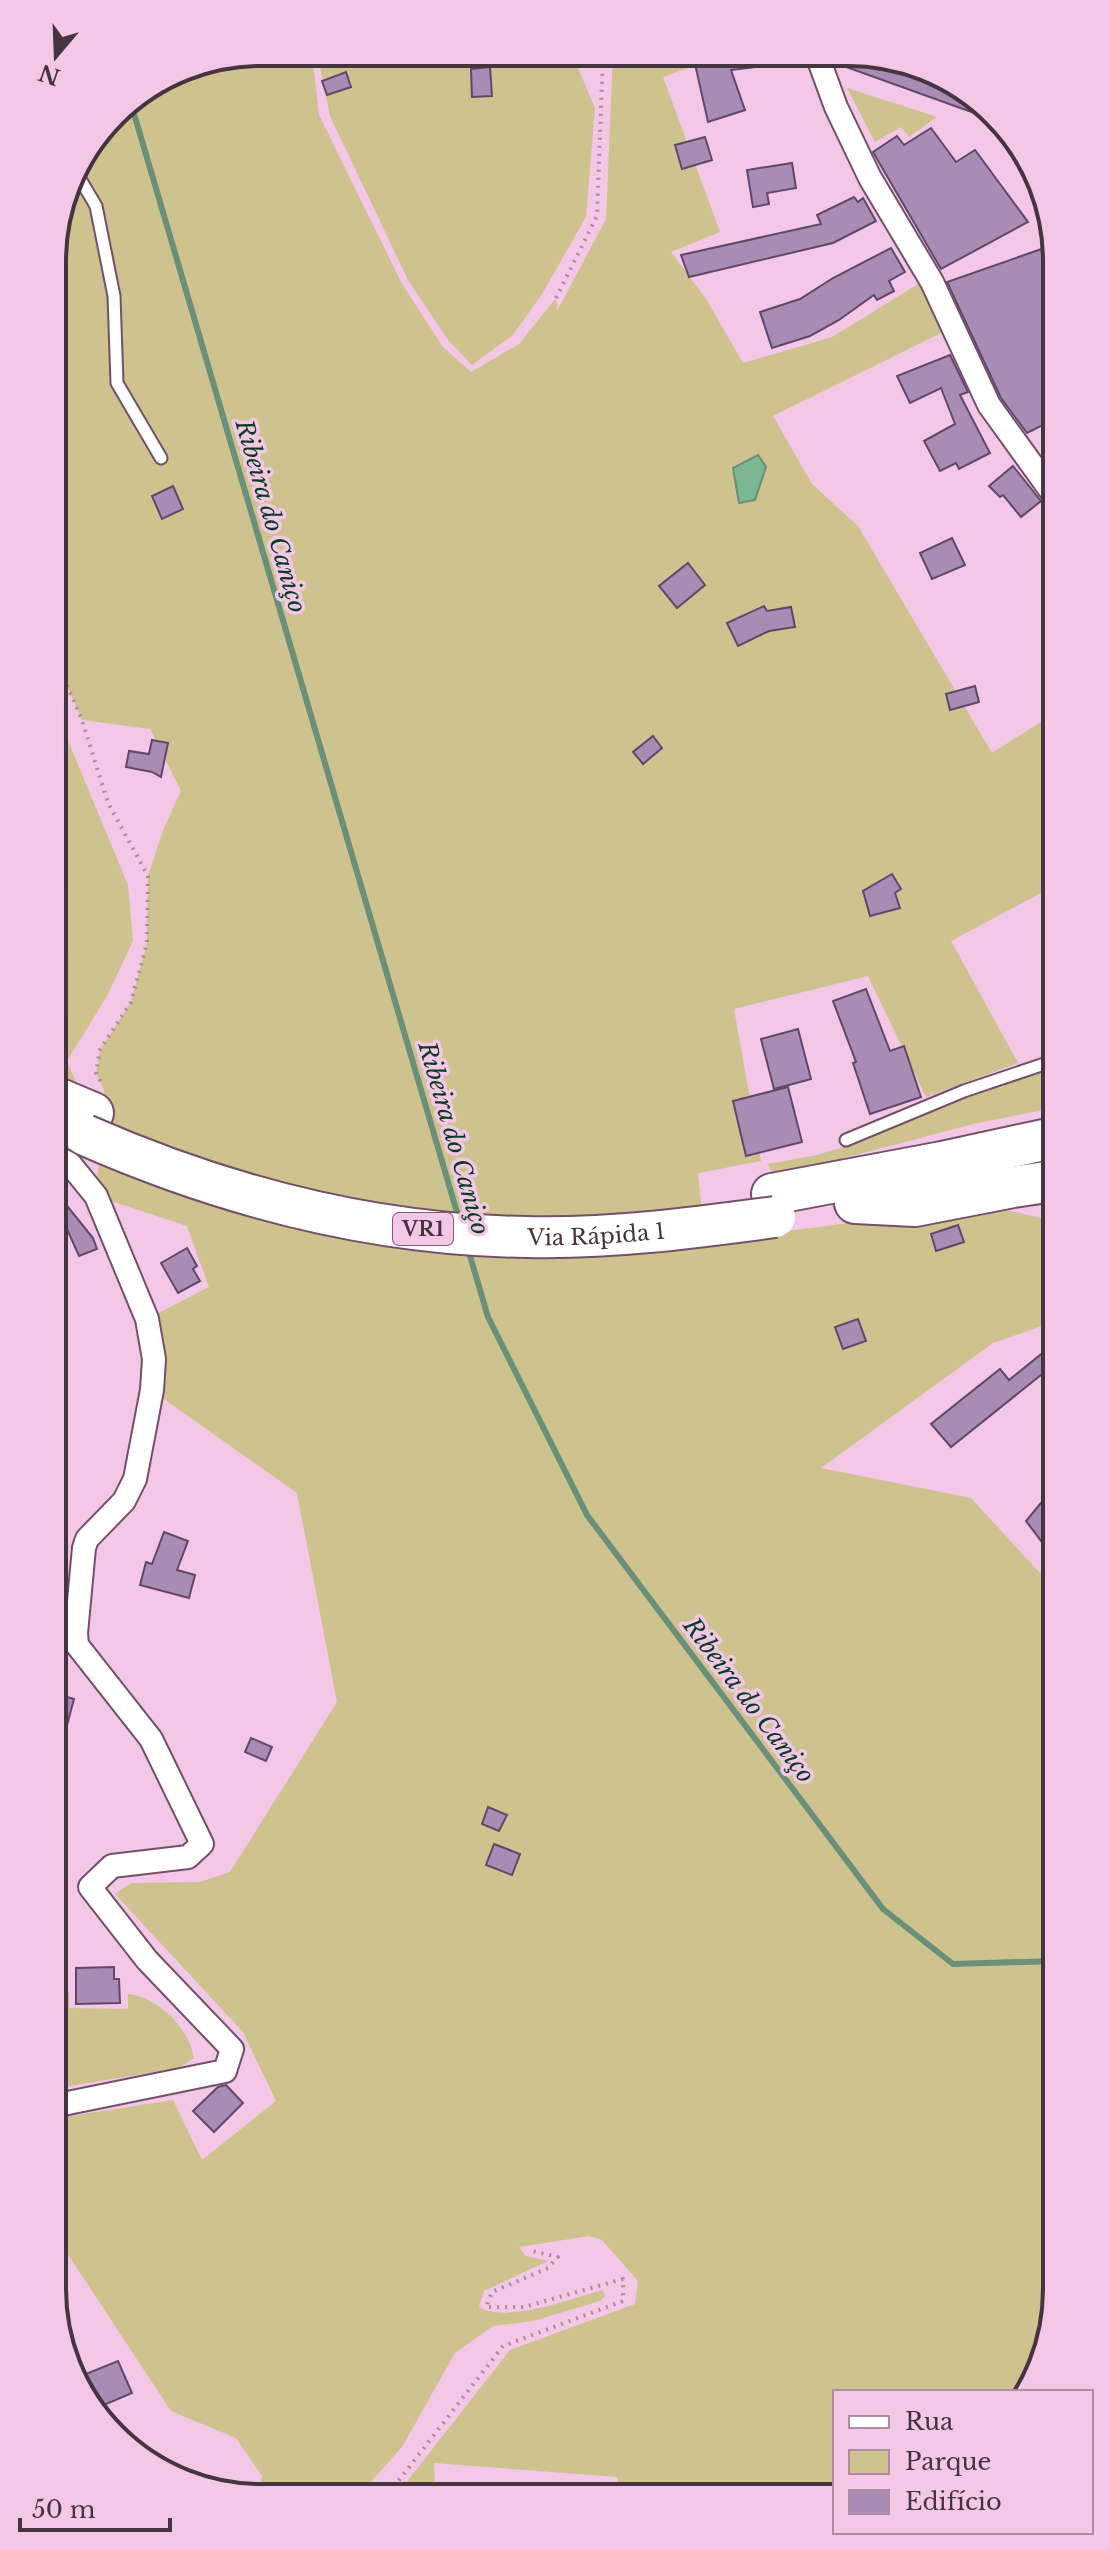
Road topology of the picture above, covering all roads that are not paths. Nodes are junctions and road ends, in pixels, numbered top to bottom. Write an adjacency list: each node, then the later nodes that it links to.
1 (821, 66): 4 (street)
2 (83, 184): 3 (lane)
3 (161, 458)
4 (1043, 480)
5 (1043, 1064): 8 (lane)
6 (79, 1123): 14 (highway, Via Rápida 1 / VR1, bridge); 16 (street)
7 (1043, 1125): 10 (highway)
8 (846, 1140)
9 (1043, 1140): 10 (highway, Via Rápida 1 / VR1)
10 (942, 1162): 14 (highway, Via Rápida 1 / VR1)
11 (1043, 1163): 13 (highway, Via Rápida 1 / VR1)
12 (1043, 1183): 13 (highway)
13 (855, 1203): 14 (highway, Via Rápida 1 / VR1)
14 (773, 1206)
15 (66, 1616): 16 (lane)
16 (78, 1622): 17 (street)
17 (66, 2103)

